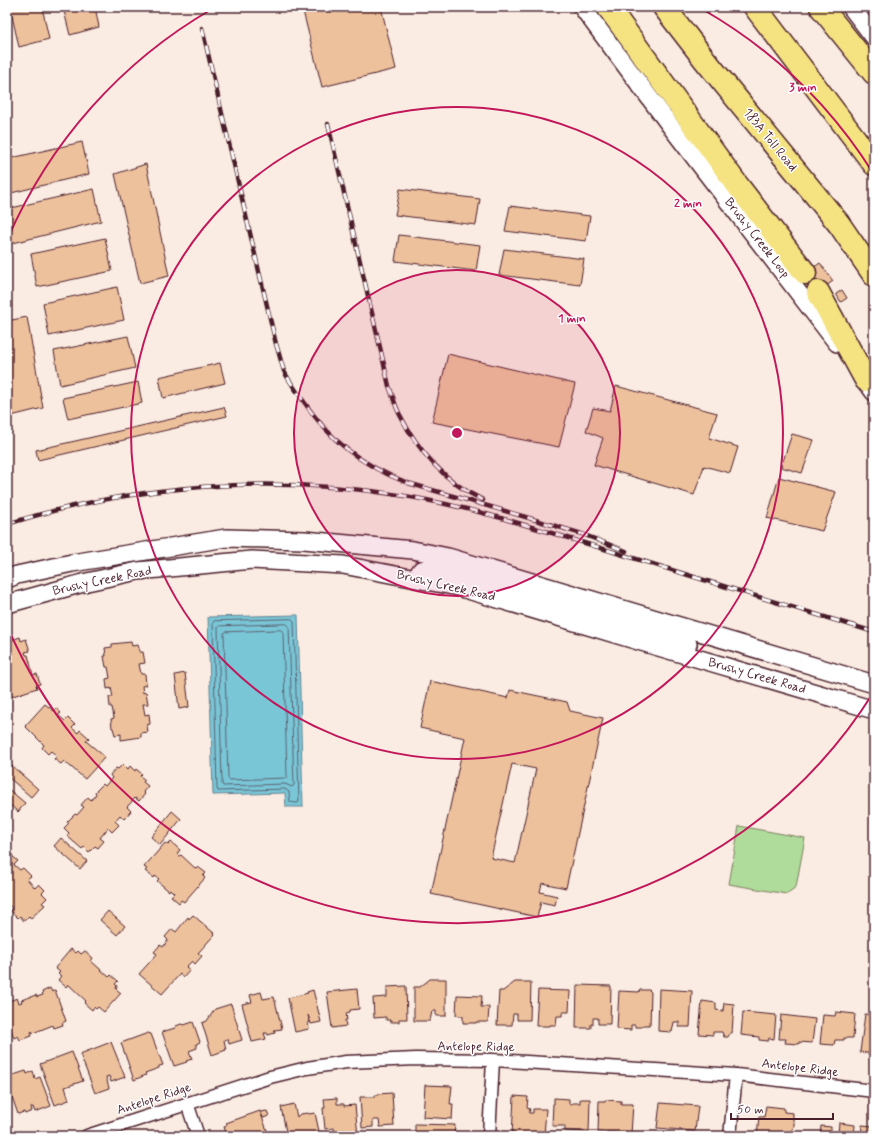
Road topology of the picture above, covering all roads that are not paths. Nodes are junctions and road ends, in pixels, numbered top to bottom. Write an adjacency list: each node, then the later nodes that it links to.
1 (582, 7): 13 (main road, Brushy Creek Loop)
2 (608, 7): 10 (highway)
3 (664, 7): 11 (highway, 183A Toll Road)
4 (755, 7): 9 (highway)
5 (821, 7): 8 (highway)
6 (852, 7): 7 (main road)
7 (874, 37)
8 (874, 73)
9 (874, 164)
10 (805, 273)
11 (874, 275)
12 (818, 292): 13 (highway)
13 (870, 386)
14 (7, 578): 17 (main road, Brushy Creek Road)
15 (416, 578): 16 (main road, Brushy Creek Road); 17 (main road); 19 (main road, Brushy Creek Road)
16 (7, 604)
17 (808, 665): 18 (main road, Brushy Creek Road)
18 (874, 684)
19 (874, 710)
20 (492, 1060): 21 (street, Antelope Ridge); 23 (street, Antelope Ridge); 26 (street)
21 (736, 1075): 22 (street, Antelope Ridge); 27 (street)
22 (874, 1091)
23 (187, 1103): 24 (street, Antelope Ridge); 25 (street)
24 (86, 1136)
25 (198, 1136)
26 (489, 1136)
27 (730, 1136)

